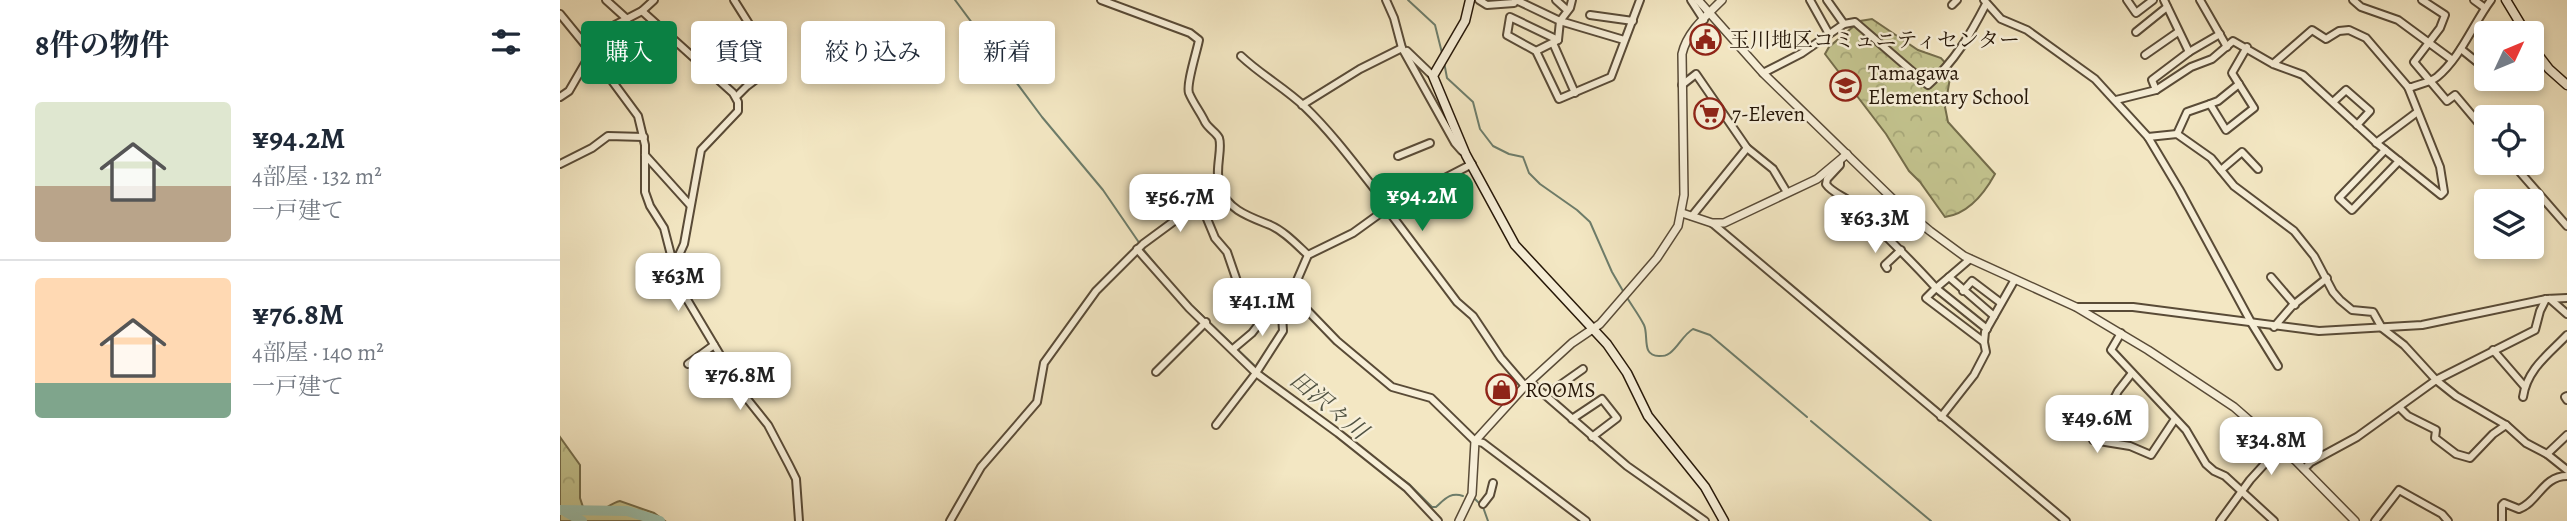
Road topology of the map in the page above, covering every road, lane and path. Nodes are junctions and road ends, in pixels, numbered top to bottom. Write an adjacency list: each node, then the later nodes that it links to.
1 (606, 0): 34 (street)
2 (654, 0): 30 (street)
3 (734, 0): 72 (street)
4 (1101, 0): 107 (street)
5 (1386, 0): 50 (street)
6 (1470, 0): 62 (main road)
7 (1479, 0): 8 (street)
8 (1516, 0): 36 (street)
9 (1556, 0): 29 (street)
10 (1572, 0): 29 (street)
11 (1640, 0): 37 (street)
12 (1691, 0): 33 (street)
13 (1698, 0): 33 (street)
14 (1722, 0): 33 (street)
15 (1810, 0): 42 (street)
16 (1827, 0): 39 (street)
17 (2127, 0): 18 (street)
18 (2153, 0)
19 (2164, 0): 27 (street)
20 (2200, 0): 43 (street)
21 (2353, 0): 47 (street)
22 (2422, 0): 47 (street)
23 (2474, 0): 28 (street)
24 (2491, 0): 28 (street)
25 (2506, 0): 38 (main road)
26 (1985, 2): 39 (street); 73 (street)
27 (2167, 7): 40 (street); 41 (street)
28 (2485, 8): 51 (street)
29 (1567, 10): 36 (street)
30 (642, 11): 34 (street); 72 (street)
31 (560, 14): 44 (street)
32 (1590, 15): 37 (street)
33 (1706, 17): 61 (street); 66 (street)
34 (627, 19): 35 (street)
35 (625, 21)
36 (1560, 21): 45 (street); 46 (street)
37 (1633, 21): 45 (street)
38 (2519, 21)
39 (1843, 24): 42 (street)
40 (2136, 32)
41 (2178, 32): 53 (street); 54 (street)
42 (1829, 34): 61 (street)
43 (2220, 34): 48 (street); 53 (street)
44 (581, 40)
45 (1624, 40): 70 (street)
46 (1556, 41): 52 (street); 52 (street); 70 (street)
47 (2429, 44): 56 (street); 63 (street)
48 (2227, 47): 49 (street); 69 (street)
49 (2247, 47): 59 (street); 65 (street)
50 (1402, 48): 62 (street); 76 (street); 89 (street)
51 (2461, 49): 56 (street); 57 (street)
52 (1536, 51): 70 (street)
53 (2189, 51): 69 (street)
54 (2145, 55)
55 (1241, 56): 76 (street)
56 (2451, 59): 63 (street)
57 (2474, 60)
58 (2544, 63): 67 (main road)
59 (2273, 64): 68 (street); 74 (street)
60 (581, 66): 71 (street)
61 (1763, 73): 87 (street)
62 (1433, 76): 89 (main road)
63 (2429, 81): 68 (street); 78 (street)
64 (614, 84): 81 (street)
65 (2239, 84): 75 (street); 75 (street)
66 (1682, 85): 85 (street); 101 (street)
67 (2567, 85)
68 (2408, 87): 77 (street)
69 (2156, 90): 73 (street)
70 (1575, 93)
71 (560, 97)
72 (736, 97): 99 (street)
73 (2116, 100): 82 (street)
74 (2333, 102): 79 (street); 79 (street)
75 (2210, 104): 80 (street)
76 (1302, 105): 100 (street)
77 (2416, 113): 84 (street); 92 (street)
78 (2474, 117)
79 (2357, 125): 84 (street)
80 (2177, 134): 82 (street); 96 (street)
81 (644, 137): 88 (street); 93 (street)
82 (2148, 137): 130 (street)
83 (1430, 142): 90 (street)
84 (2376, 143): 86 (street)
85 (1747, 148): 98 (street); 102 (street)
86 (2385, 150): 92 (street); 92 (street)
87 (1847, 154): 91 (street); 108 (street)
88 (645, 155): 99 (street); 109 (street)
89 (1466, 155): 94 (main road)
90 (1398, 156)
91 (1840, 161): 103 (street); 106 (street)
92 (2399, 162)
93 (560, 164)
94 (1472, 164): 100 (street); 133 (main road)
95 (2258, 169): 96 (street)
96 (2221, 170): 113 (street)
97 (2522, 175): 104 (street)
98 (1785, 189)
99 (690, 205): 109 (street)
100 (1389, 207): 107 (street); 148 (street)
101 (1682, 213): 102 (street); 133 (street)
102 (1692, 216): 103 (street)
103 (1712, 223): 153 (street)
104 (2567, 226)
105 (1140, 247): 125 (street); 129 (street); 171 (street)
106 (1901, 250): 110 (street); 115 (street)
107 (1308, 255): 117 (street)
108 (1970, 259): 111 (street); 114 (street)
109 (673, 267): 138 (street)
110 (1887, 268)
111 (1949, 277): 115 (street); 116 (street)
112 (2270, 277): 122 (street)
113 (2327, 278): 122 (street); 132 (street)
114 (2014, 281): 121 (street); 123 (street)
115 (1936, 288): 124 (street); 137 (street)
116 (1963, 291): 118 (street); 121 (street)
117 (1289, 298): 127 (street); 160 (street)
118 (1971, 298): 124 (street); 128 (street)
119 (2567, 298): 120 (street)
120 (2548, 299): 126 (street); 132 (street); 140 (street)
121 (2001, 303): 128 (street)
122 (2295, 305): 131 (street)
123 (2076, 307): 130 (street); 135 (street)
124 (1961, 308): 134 (street)
125 (1269, 312): 127 (street); 139 (street)
126 (2567, 314)
127 (1282, 315): 144 (street)
128 (1994, 316): 134 (street)
129 (1206, 322): 139 (street); 145 (street)
130 (2252, 324): 131 (street); 142 (street)
131 (2274, 327): 132 (street)
132 (2382, 328): 147 (street)
133 (1595, 329): 148 (street); 169 (main road)
134 (1987, 329): 137 (street)
135 (2121, 333): 146 (street); 161 (street)
136 (2567, 335): 149 (street)
137 (1984, 342): 153 (street)
138 (713, 345): 141 (street); 170 (street)
139 (1235, 348): 144 (street)
140 (2493, 350): 147 (street); 149 (street)
141 (688, 364)
142 (2278, 366)
143 (1583, 369): 150 (street)
144 (1257, 370): 156 (street); 172 (street)
145 (1156, 372)
146 (2132, 373): 155 (street); 155 (street)
147 (2436, 380): 152 (street); 157 (street)
148 (1527, 384): 150 (street); 160 (street)
149 (2525, 387): 151 (street)
150 (1546, 395): 154 (street)
151 (2523, 397)
152 (2400, 408): 157 (street); 163 (street)
153 (1941, 417): 176 (street)
154 (1572, 419): 159 (street); 159 (street)
155 (2175, 419): 167 (street)
156 (1216, 425)
157 (2506, 425): 162 (street)
158 (2567, 435): 162 (street)
159 (1592, 437): 175 (street)
160 (1475, 440): 173 (street); 174 (street)
161 (2280, 447): 163 (street); 167 (street)
162 (2547, 454): 164 (street)
163 (2304, 469): 179 (street)
164 (2567, 470)
165 (2567, 476): 182 (street)
166 (1493, 483): 168 (street)
167 (2242, 492): 177 (street); 178 (street)
168 (1483, 504)
169 (1722, 520)
170 (799, 521)
171 (950, 521)
172 (1438, 521)
173 (1460, 521)
174 (1586, 521)
175 (1705, 521)
176 (2066, 521)
177 (2220, 521)
178 (2274, 521)
179 (2355, 521)
180 (2375, 521): 181 (street)
181 (2448, 521)
182 (2502, 521)

